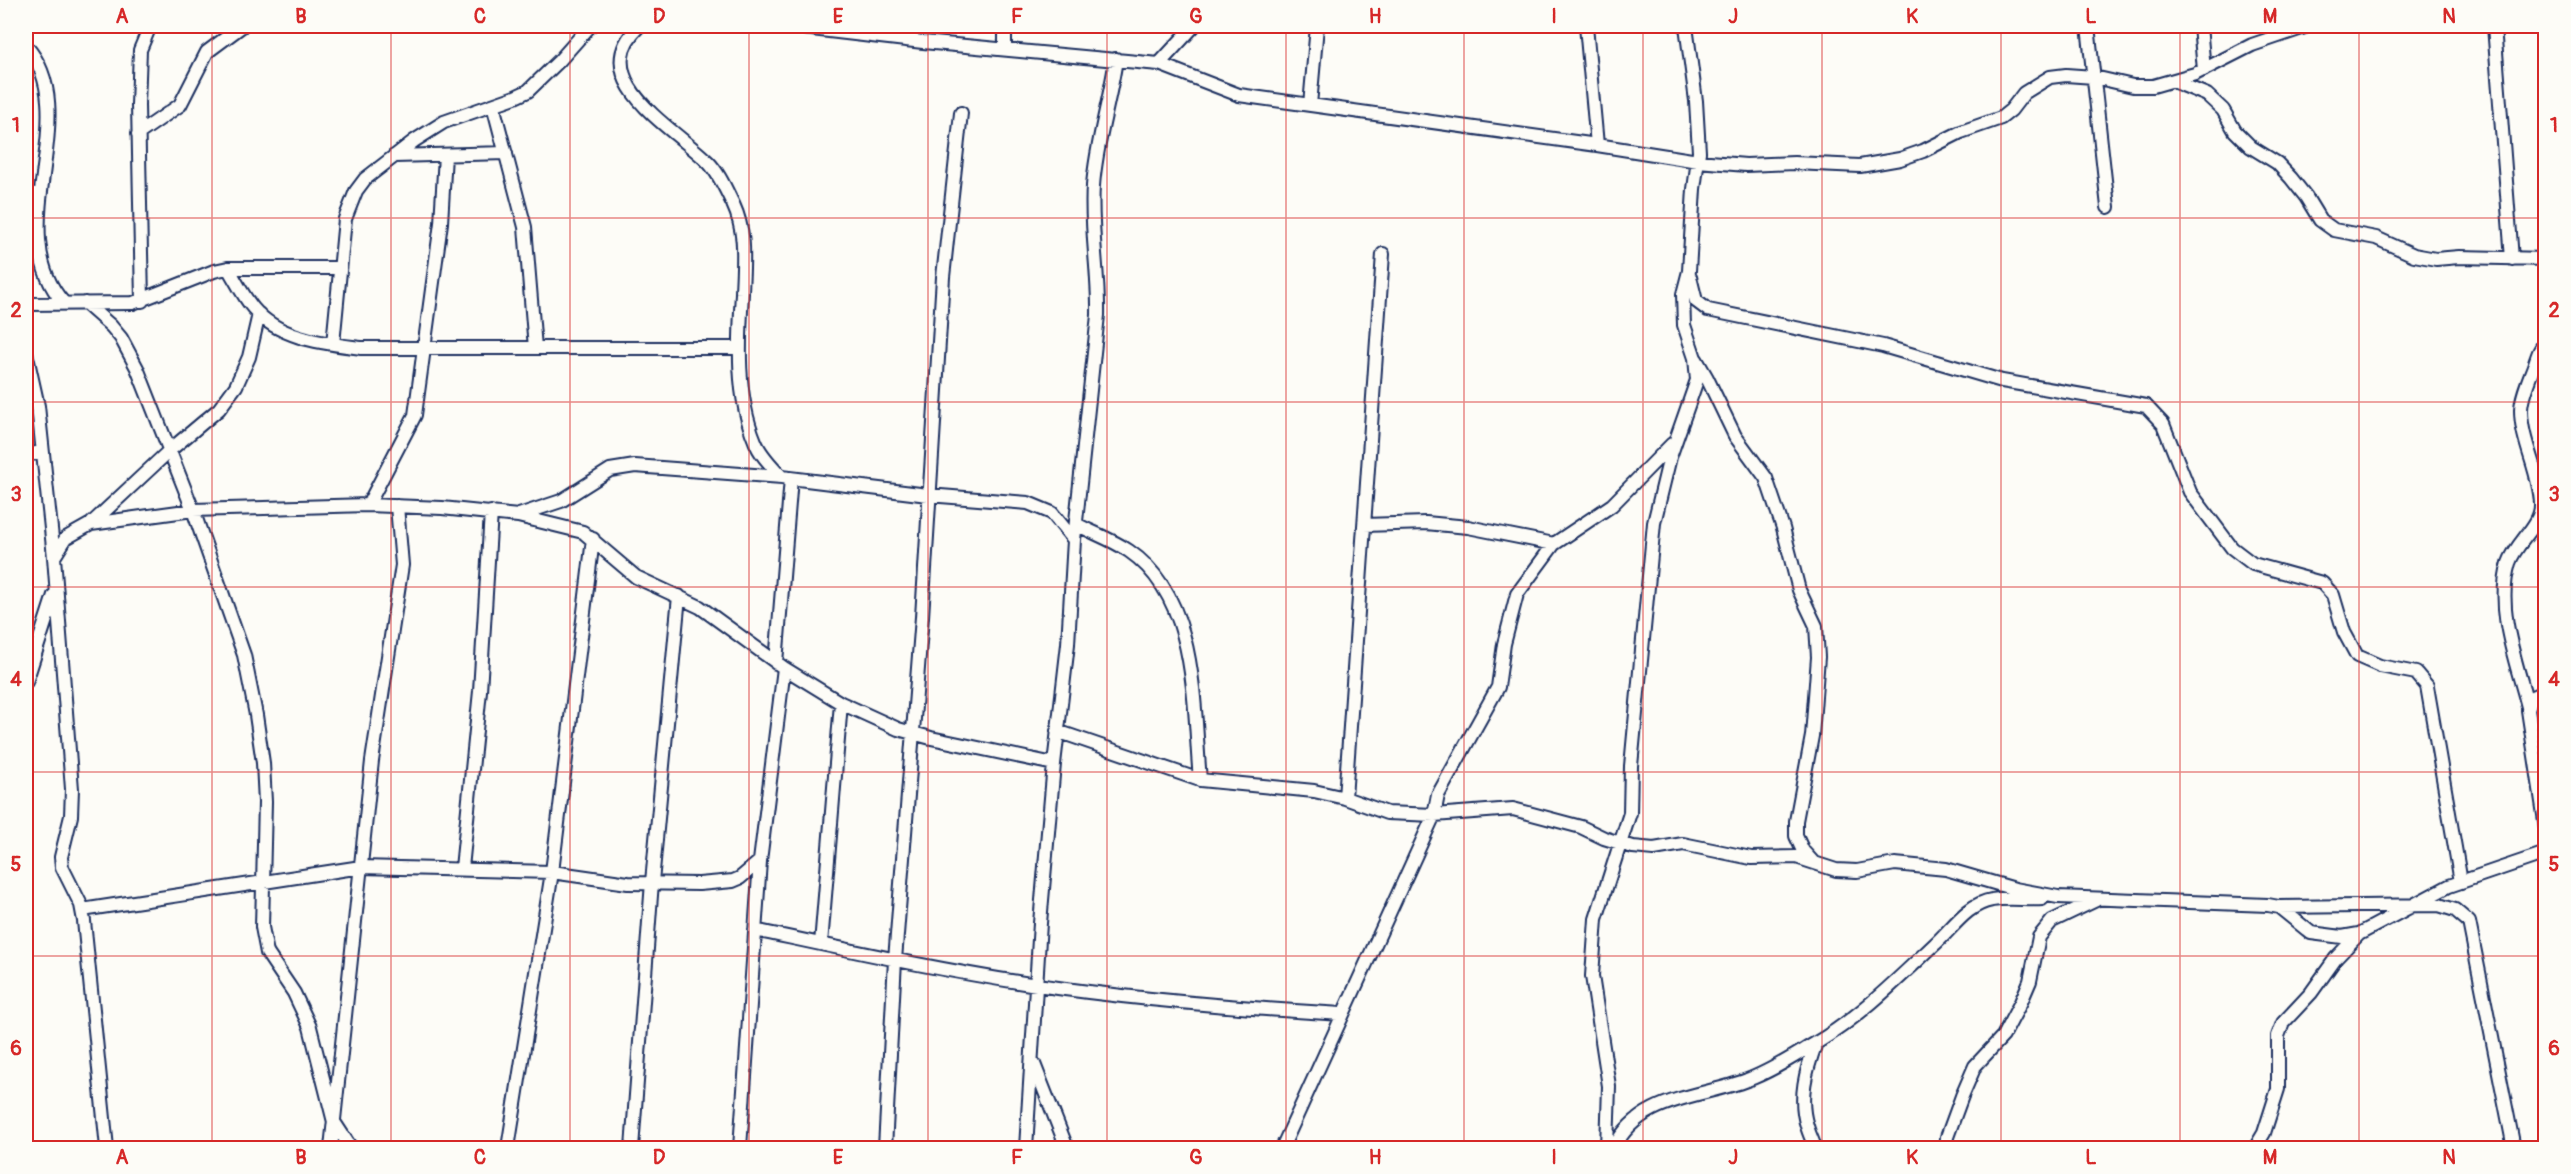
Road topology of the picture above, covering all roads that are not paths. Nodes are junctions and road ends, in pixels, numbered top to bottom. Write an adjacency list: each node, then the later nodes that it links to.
1 (150, 26): 26 (street)
2 (242, 26): 26 (street)
3 (590, 26): 23 (street)
4 (639, 26): 50 (street)
5 (786, 26): 17 (street)
6 (1005, 26): 17 (street)
7 (1194, 26): 19 (street)
8 (1317, 26): 24 (street)
9 (1586, 26): 27 (street)
10 (1686, 26): 31 (street)
11 (2088, 26): 21 (street)
12 (2200, 26): 20 (street)
13 (2308, 26): 15 (street)
14 (2494, 26): 36 (street)
15 (2292, 29): 20 (street)
16 (26, 46): 33 (street)
17 (1005, 48): 18 (street)
18 (1116, 58): 19 (street); 66 (street)
19 (1159, 64): 24 (street)
20 (2204, 70): 22 (street)
21 (2094, 77): 22 (street); 31 (street); 34 (street)
22 (2173, 81): 36 (street)
23 (493, 105): 28 (street); 30 (street)
24 (1310, 105): 27 (street)
25 (961, 113): 59 (street)
26 (138, 134): 41 (street)
27 (1597, 145): 31 (street)
28 (506, 153): 29 (street); 49 (street)
29 (445, 155): 30 (street); 48 (street)
30 (394, 156): 39 (street)
31 (1698, 161): 40 (street)
32 (26, 192): 33 (street)
33 (39, 195): 42 (street)
34 (2108, 207)
35 (1383, 254): 67 (street)
36 (2512, 259): 37 (street)
37 (2546, 260)
38 (228, 268): 39 (street); 41 (street); 45 (street)
39 (340, 268): 47 (street)
40 (1689, 271): 52 (street); 94 (street)
41 (142, 301): 43 (street)
42 (63, 302): 43 (street); 44 (street)
43 (85, 303): 55 (street)
44 (26, 304)
45 (259, 314): 47 (street); 55 (street)
46 (2546, 342): 78 (street)
47 (333, 344): 48 (street)
48 (424, 348): 49 (street); 60 (street)
49 (535, 348): 50 (street)
50 (739, 348): 58 (street)
51 (26, 352): 53 (street)
52 (1695, 358): 54 (street); 89 (street)
53 (28, 374): 56 (street)
54 (1676, 439): 70 (street); 86 (street)
55 (169, 451): 62 (street); 65 (street)
56 (42, 452): 57 (street); 71 (street)
57 (26, 454)
58 (787, 478): 59 (street); 64 (street); 74 (street)
59 (928, 495): 69 (street); 80 (street)
60 (368, 505): 61 (street); 62 (street)
61 (397, 506): 63 (street); 90 (street)
62 (193, 510): 65 (street); 95 (street)
63 (491, 512): 64 (street); 91 (street)
64 (518, 516): 68 (street)
65 (91, 524): 71 (street)
66 (1076, 524): 69 (street); 82 (street)
67 (1364, 525): 70 (street); 83 (street)
68 (593, 539): 73 (street); 92 (street)
69 (1074, 540): 79 (street)
70 (1554, 544): 84 (street)
71 (54, 557): 72 (street)
72 (56, 588): 75 (street); 100 (street)
73 (679, 596): 74 (street); 93 (street)
74 (780, 665): 77 (street); 88 (street)
75 (26, 682)
76 (2546, 691): 78 (street)
77 (841, 703): 80 (street); 103 (street)
78 (2528, 707): 85 (street)
79 (1057, 731): 81 (street); 82 (street)
80 (913, 733): 81 (street); 104 (street)
81 (1054, 764): 105 (street)
82 (1200, 780): 83 (street)
83 (1345, 798): 84 (street)
84 (1434, 815): 86 (street); 106 (street)
85 (2546, 828)
86 (1621, 843): 89 (street); 120 (street)
87 (2546, 853): 94 (street)
88 (760, 861): 93 (street); 101 (street)
89 (1814, 864): 96 (street)
90 (361, 867): 91 (street); 95 (street); 109 (street)
91 (462, 868): 92 (street)
92 (552, 872): 93 (street); 113 (street)
93 (652, 882): 114 (street)
94 (2461, 882): 98 (street)
95 (263, 884): 100 (street); 109 (street)
96 (2058, 897): 97 (street); 107 (street)
97 (2097, 900): 99 (street); 123 (street)
98 (2415, 904): 99 (street); 102 (street); 125 (street)
99 (2279, 907): 102 (street)
100 (82, 910): 110 (street)
101 (755, 930): 103 (street); 115 (street)
102 (2359, 934): 124 (street)
103 (821, 944): 104 (street)
104 (895, 960): 105 (street); 116 (street)
105 (1037, 985): 106 (street); 108 (street)
106 (1342, 1014): 119 (street)
107 (1816, 1043): 121 (street); 122 (street)
108 (1033, 1060): 117 (street); 118 (street)
109 (334, 1122): 111 (street); 112 (street)
110 (107, 1149)
111 (331, 1149)
112 (351, 1149)
113 (508, 1149)
114 (632, 1149)
115 (740, 1149)
116 (885, 1149)
117 (1026, 1149)
118 (1067, 1149)
119 (1282, 1149)
120 (1607, 1149)
121 (1614, 1149)
122 (1815, 1149)
123 (1946, 1149)
124 (2255, 1149)
125 (2514, 1149)

